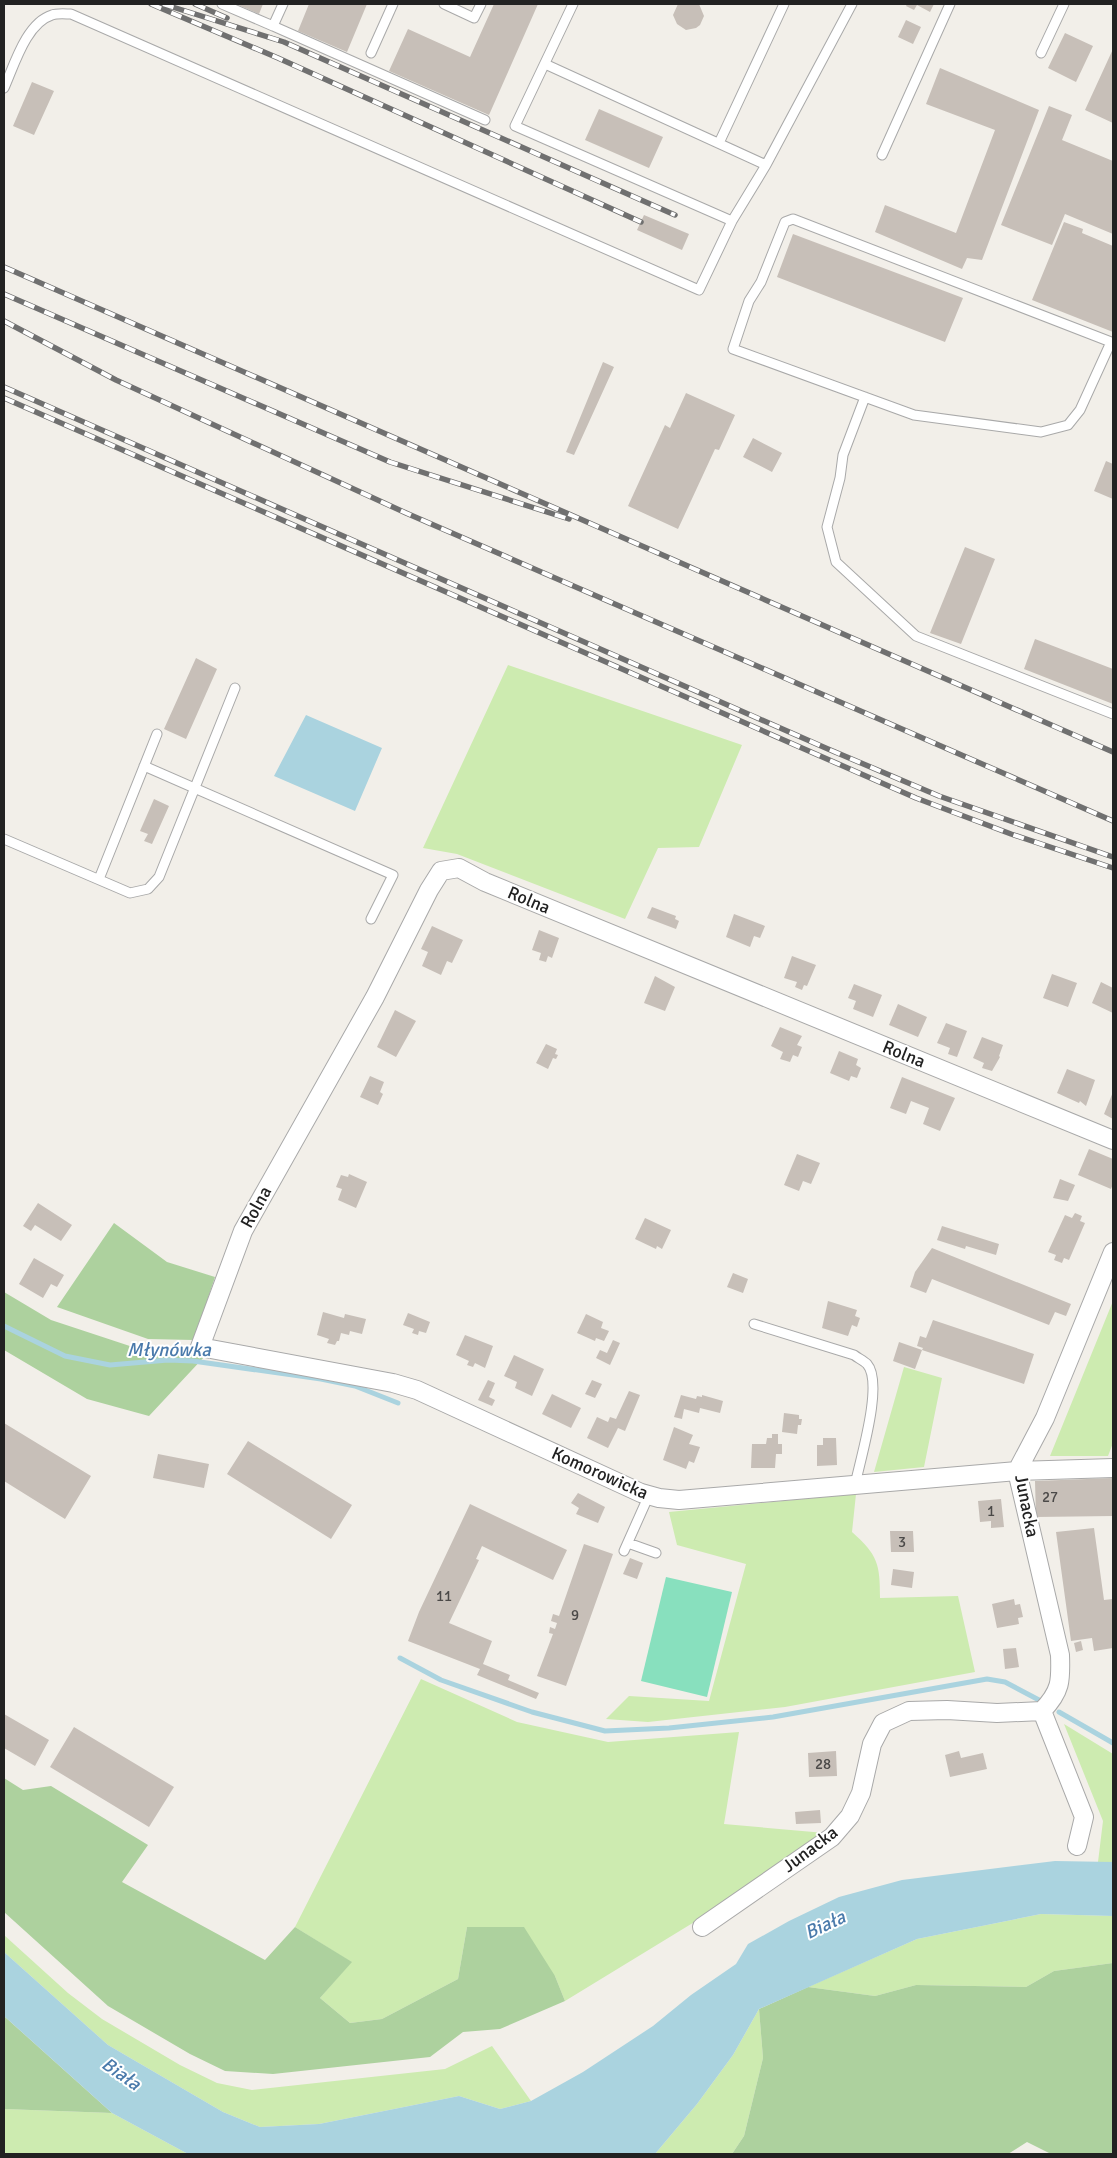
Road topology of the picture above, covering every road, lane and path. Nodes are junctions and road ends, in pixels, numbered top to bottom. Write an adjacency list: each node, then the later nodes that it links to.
1 (222, 4): 11 (lane)
2 (284, 4): 11 (lane)
3 (393, 4): 12 (lane)
4 (444, 4): 5 (lane)
5 (481, 4)
6 (574, 4): 14 (lane)
7 (784, 4): 18 (lane)
8 (852, 4): 20 (lane)
9 (950, 4): 19 (lane)
10 (1064, 4): 13 (lane)
11 (273, 26): 17 (lane)
12 (371, 53)
13 (1041, 53)
14 (545, 64): 18 (lane); 21 (lane)
15 (7, 72): 16 (lane); 21 (lane)
16 (4, 88)
17 (485, 120)
18 (719, 144): 20 (lane)
19 (882, 155)
20 (766, 165): 21 (lane)
21 (732, 221)
22 (1112, 342): 23 (lane); 23 (lane)
23 (865, 397): 25 (lane)
24 (235, 688): 28 (lane)
25 (1113, 714)
26 (157, 734): 27 (lane)
27 (144, 766): 28 (lane); 30 (lane)
28 (195, 787): 30 (lane); 31 (lane)
29 (4, 839): 30 (lane)
30 (99, 879)
31 (371, 919)
32 (1113, 1140): 35 (street, Rolna)
33 (1113, 1252): 37 (street, Junacka)
34 (754, 1324): 38 (lane)
35 (200, 1348): 39 (street, Komorowicka)
36 (1113, 1468): 37 (street, Komorowicka)
37 (1017, 1471): 38 (street, Komorowicka); 41 (street, Junacka)
38 (855, 1485): 39 (street, Komorowicka)
39 (649, 1495): 40 (lane)
40 (656, 1553)
41 (1042, 1710): 42 (street); 43 (street, Junacka)
42 (1077, 1846)
43 (702, 1927)

